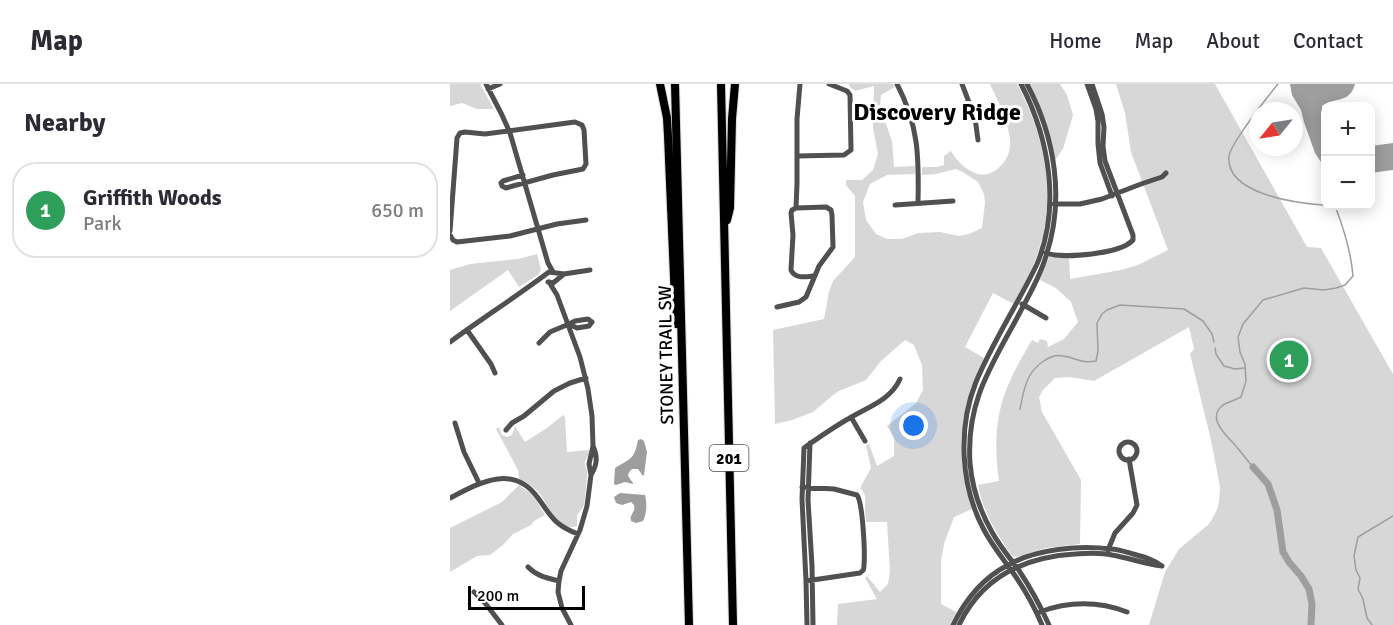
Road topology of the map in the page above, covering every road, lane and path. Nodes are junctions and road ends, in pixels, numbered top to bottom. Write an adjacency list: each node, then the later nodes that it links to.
1 (500, 84): 14 (street)
2 (660, 84): 53 (highway)
3 (675, 84): 53 (highway, STONEY TRAIL SW / 201)
4 (721, 84): 30 (highway, 201)
5 (735, 84): 30 (highway)
6 (800, 84): 17 (street)
7 (829, 84): 17 (street)
8 (897, 84): 23 (street)
9 (962, 84): 16 (street)
10 (1021, 84): 24 (street)
11 (1027, 84): 24 (street)
12 (1087, 84): 21 (street)
13 (1092, 84): 21 (street)
14 (487, 86): 15 (street)
15 (509, 130): 19 (street); 20 (street); 29 (street)
16 (978, 140)
17 (797, 156): 26 (street)
18 (1166, 173): 21 (street)
19 (523, 175): 20 (street); 20 (street)
20 (525, 183): 28 (street)
21 (1114, 195): 24 (street); 31 (street)
22 (952, 201): 23 (street)
23 (918, 203): 25 (street)
24 (1053, 204): 31 (street)
25 (895, 205)
26 (796, 207): 35 (street); 35 (street)
27 (586, 220): 28 (street)
28 (538, 229): 29 (street); 33 (street)
29 (450, 233)
30 (724, 233): 71 (highway, 201)
31 (1045, 253): 40 (street)
32 (590, 270): 34 (street)
33 (551, 273): 34 (street); 36 (street); 37 (street); 38 (street)
34 (564, 274): 36 (street)
35 (813, 276): 41 (street)
36 (556, 280): 37 (street); 39 (street)
37 (549, 282): 38 (street); 39 (street)
38 (536, 284): 44 (street)
39 (557, 295): 43 (street)
40 (1021, 303): 42 (street); 61 (street)
41 (777, 307)
42 (1046, 318)
43 (568, 324): 46 (street); 48 (street)
44 (467, 330): 45 (street); 47 (street)
45 (450, 342)
46 (539, 343)
47 (495, 373)
48 (586, 378): 52 (street); 59 (street)
49 (900, 379): 50 (street)
50 (851, 417): 54 (street); 57 (street)
51 (455, 423): 56 (street)
52 (506, 430)
53 (683, 434): 70 (highway, STONEY TRAIL SW / 201)
54 (865, 441)
55 (1129, 459): 60 (street)
56 (479, 483): 58 (street); 59 (street)
57 (805, 487): 64 (street); 64 (street)
58 (450, 498)
59 (578, 534): 63 (street)
60 (1110, 551): 60 (street); 61 (street)
61 (1012, 566): 66 (street); 74 (street)
62 (528, 567): 63 (street)
63 (559, 581): 69 (street)
64 (810, 581): 72 (street); 73 (street)
65 (474, 592): 68 (street)
66 (1040, 612): 67 (street); 75 (street); 76 (street)
67 (1127, 612)
68 (502, 625)
69 (571, 625)
70 (689, 625)
71 (733, 625)
72 (807, 625)
73 (813, 625)
74 (955, 625)
75 (1042, 625)
76 (1048, 625)

